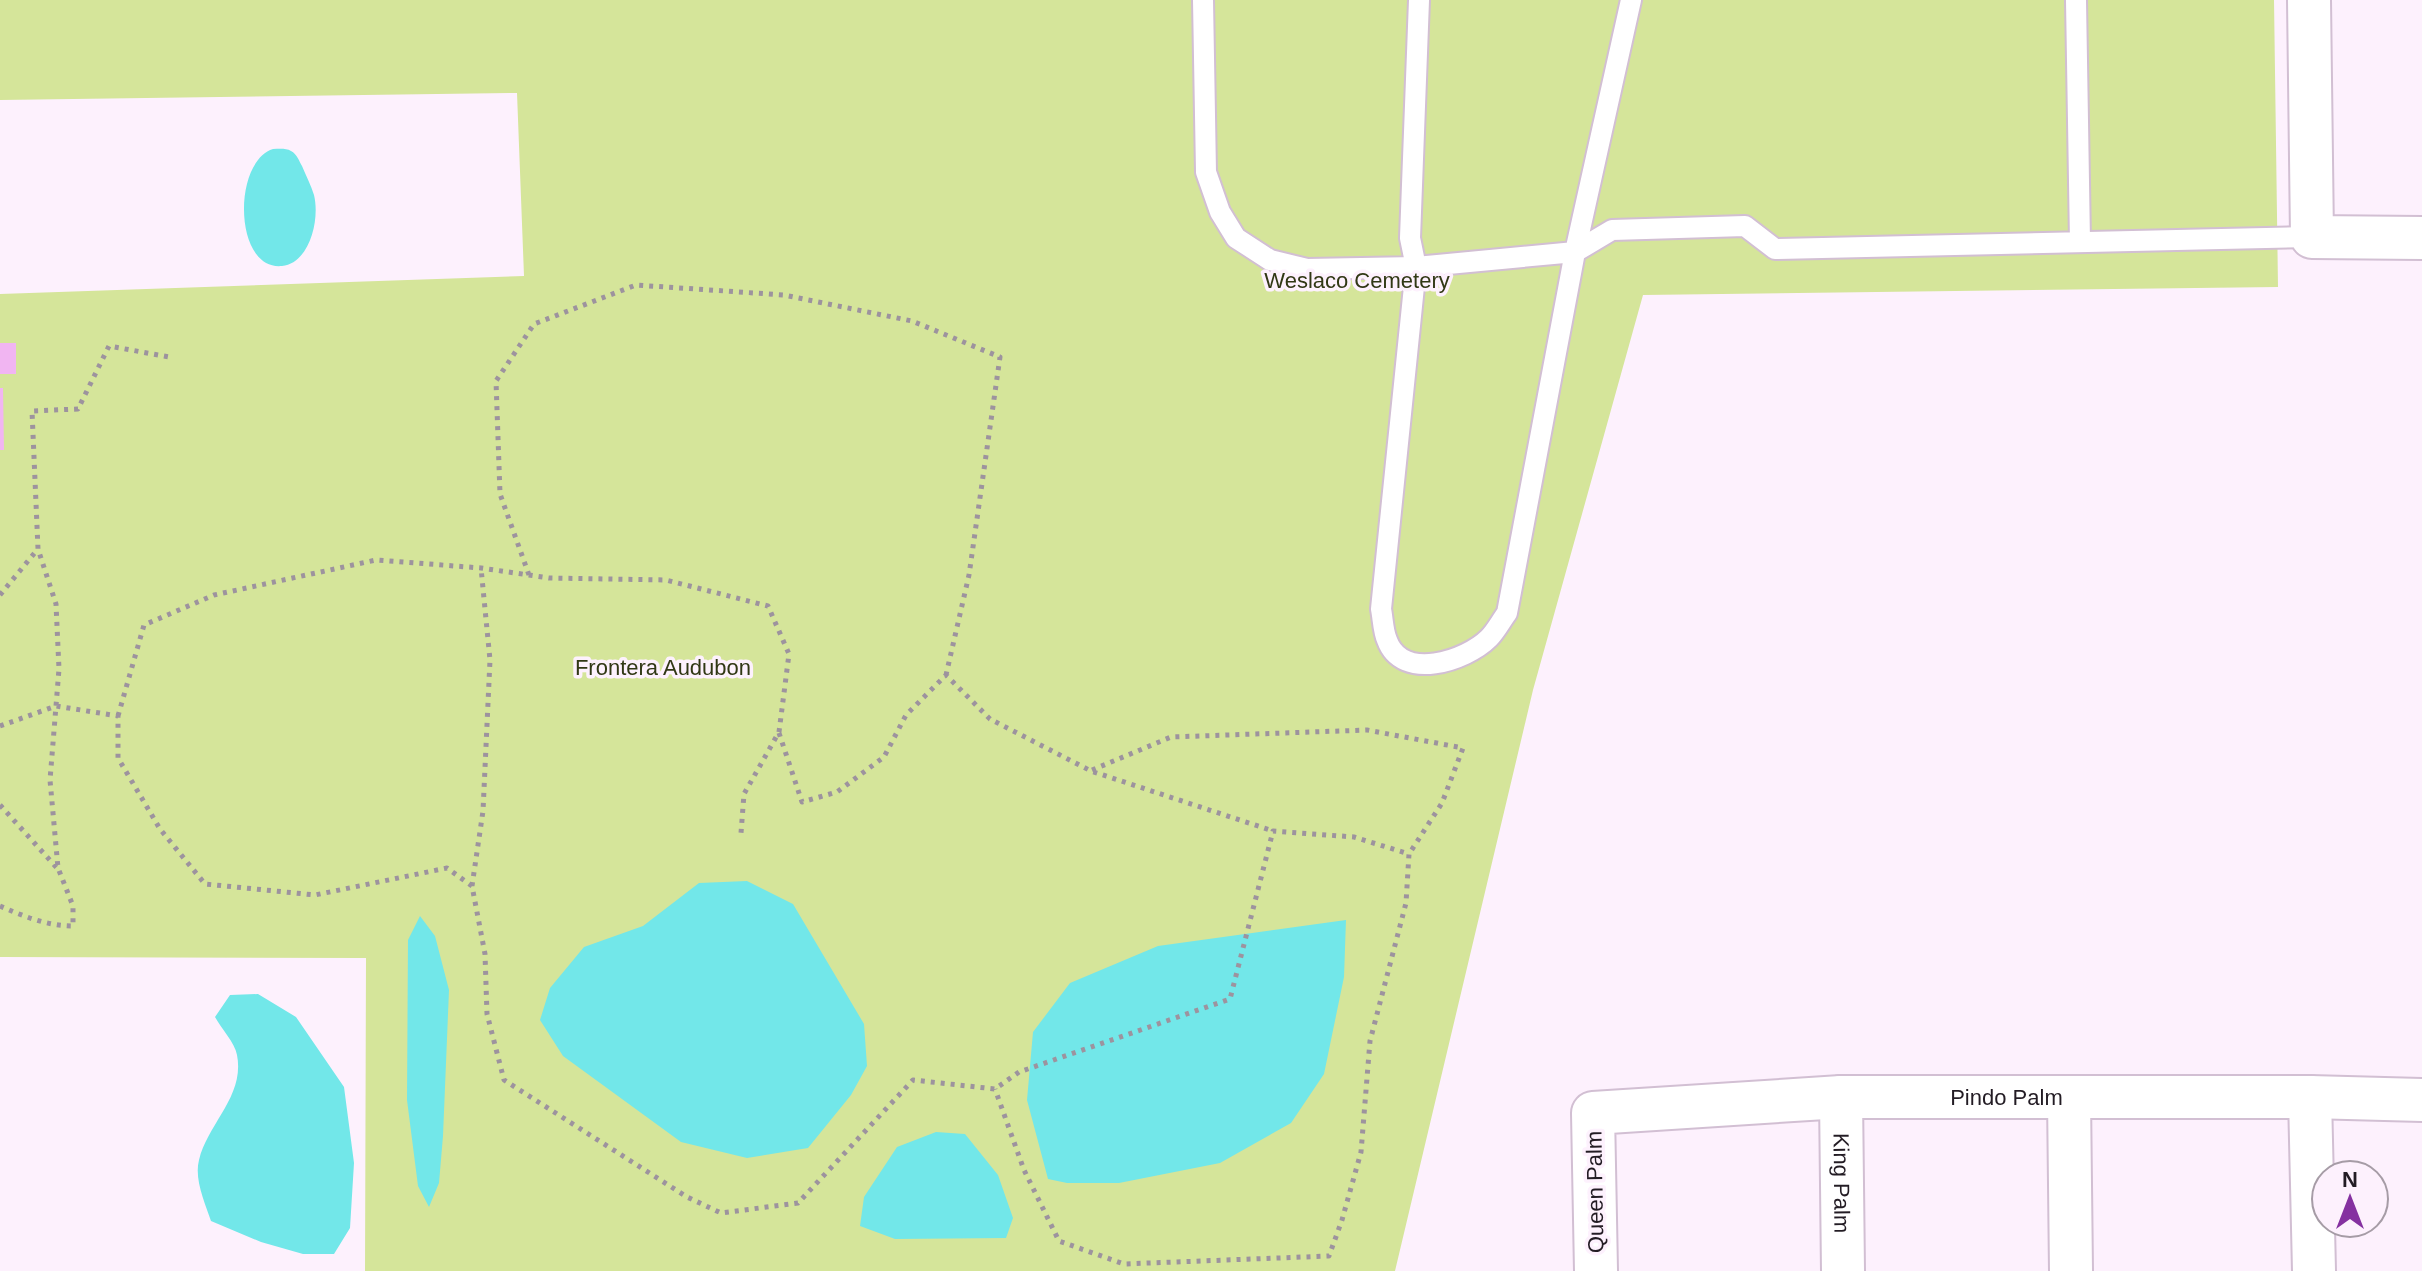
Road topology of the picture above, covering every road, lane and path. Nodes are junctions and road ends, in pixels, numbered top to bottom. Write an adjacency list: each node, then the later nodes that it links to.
1 (1203, 0): 10 (lane)
2 (1419, 0): 10 (lane)
3 (1631, 0): 9 (lane)
4 (2076, 0): 8 (lane)
5 (2309, 0): 6 (street)
6 (2312, 237): 7 (street); 8 (lane)
7 (2422, 238)
8 (2080, 242): 9 (lane)
9 (1575, 252): 10 (lane); 10 (lane)
10 (1416, 267)
11 (169, 357): 12 (path)
12 (38, 549): 15 (path); 17 (path)
13 (481, 568): 14 (path); 18 (path); 28 (path)
14 (529, 575): 16 (path); 20 (path)
15 (0, 595)
16 (946, 675): 20 (path); 22 (path)
17 (56, 706): 18 (path); 19 (path); 27 (path)
18 (118, 716): 28 (path)
19 (1, 726): 21 (path)
20 (779, 732): 25 (path)
21 (0, 735)
22 (1091, 771): 24 (path); 26 (path)
23 (0, 805): 27 (path)
24 (1273, 831): 26 (path); 30 (path)
25 (741, 833)
26 (1409, 854): 30 (path)
27 (58, 868): 29 (path)
28 (472, 886): 30 (path)
29 (0, 906)
30 (995, 1089)
31 (1841, 1097): 32 (street, Pindo Palm); 35 (street, Pindo Palm); 37 (street, King Palm)
32 (2069, 1097): 33 (street, Pindo Palm); 38 (street)
33 (2310, 1097): 34 (street, Pindo Palm); 39 (street)
34 (2422, 1100)
35 (1593, 1113): 36 (street, Queen Palm)
36 (1596, 1271)
37 (1843, 1271)
38 (2071, 1271)
39 (2314, 1271)

